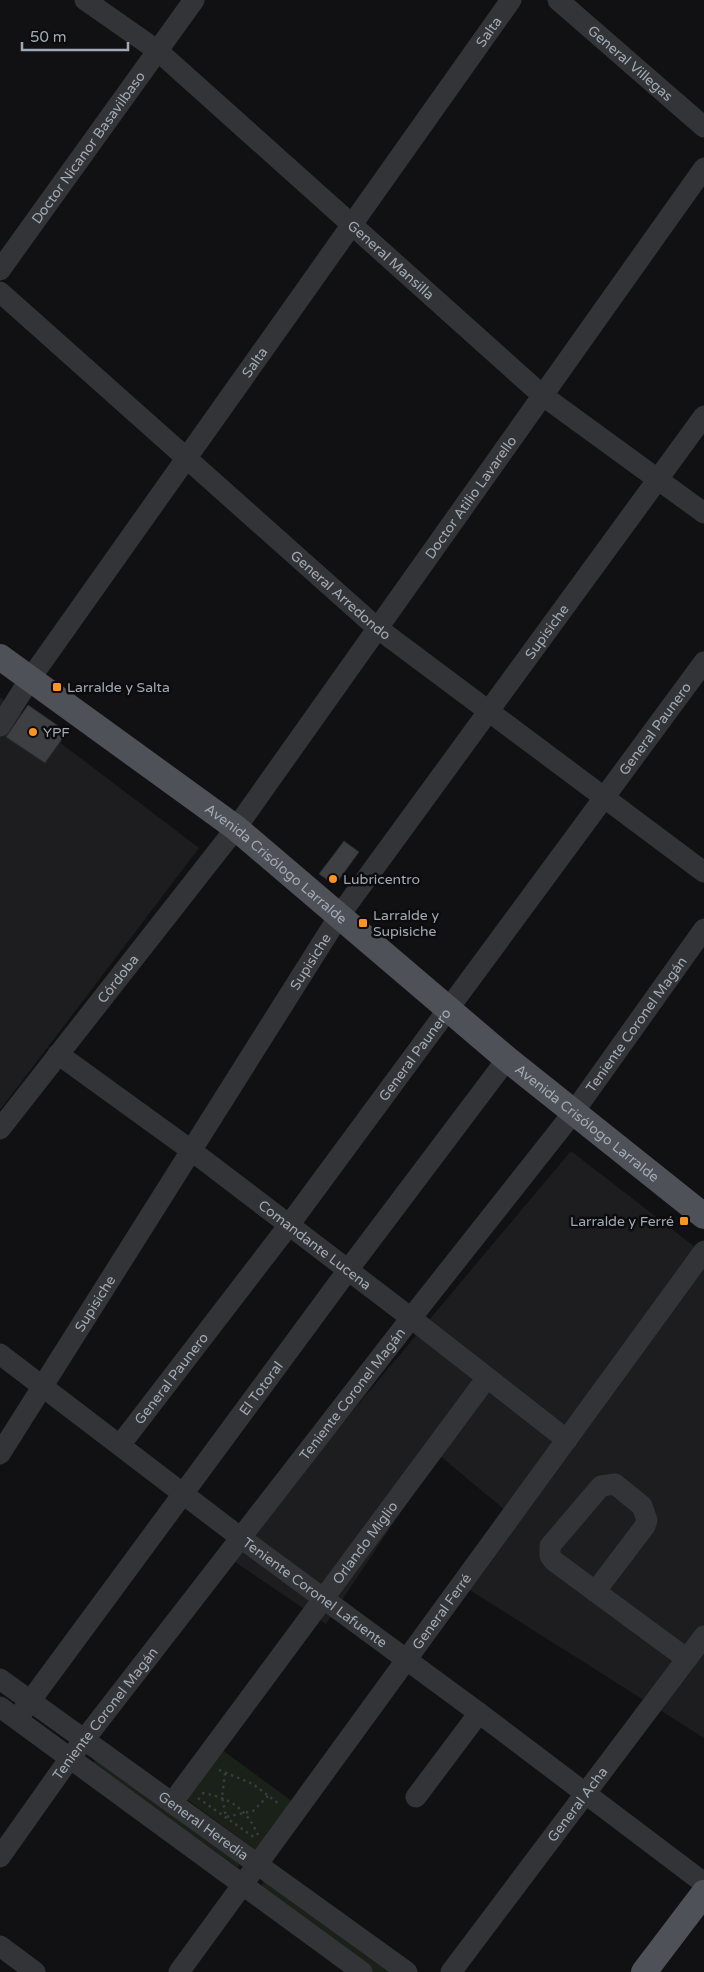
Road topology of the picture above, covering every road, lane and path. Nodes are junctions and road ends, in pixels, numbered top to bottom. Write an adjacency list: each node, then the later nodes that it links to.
1 (85, 0): 5 (street, General Mansilla)
2 (194, 0): 5 (street, Doctor Nicanor Basavilbaso)
3 (511, 0): 8 (street, Salta)
4 (558, 0): 6 (street, General Villegas)
5 (158, 51): 8 (street, General Mansilla); 9 (street, Doctor Nicanor Basavilbaso)
6 (704, 127)
7 (704, 168): 11 (street, Doctor Atilio Lavarello)
8 (352, 223): 11 (street, General Mansilla); 13 (street, Salta)
9 (0, 270)
10 (0, 292): 13 (street, General Arredondo)
11 (542, 395): 14 (street, General Mansilla); 16 (street, Doctor Atilio Lavarello)
12 (704, 416): 14 (street, Supisiche)
13 (186, 459): 16 (street, General Arredondo); 19 (street, Salta)
14 (658, 479): 15 (street, General Mansilla); 20 (street, Supisiche)
15 (704, 513)
16 (376, 627): 20 (street, General Arredondo); 23 (street, Doctor Atilio Lavarello)
17 (0, 657): 19 (main road, Avenida Crisólogo Larralde)
18 (704, 662): 22 (street, General Paunero)
19 (30, 679): 21 (street, Salta); 23 (main road, Avenida Crisólogo Larralde)
20 (488, 711): 22 (street, General Arredondo); 25 (street, Supisiche)
21 (0, 726)
22 (604, 797): 24 (street, General Arredondo); 27 (street, General Paunero)
23 (236, 828): 25 (main road, Avenida Crisólogo Larralde); 28 (street, Córdoba)
24 (704, 872)
25 (339, 916): 27 (main road, Avenida Crisólogo Larralde); 32 (street, Supisiche)
26 (704, 929): 30 (street, Teniente Coronel Magán)
27 (448, 1010): 29 (main road, Avenida Crisólogo Larralde); 34 (street, General Paunero)
28 (58, 1054): 31 (street, Córdoba); 32 (street, Comandante Lucena)
29 (507, 1059): 30 (main road, Avenida Crisólogo Larralde); 36 (street, El Totoral)
30 (573, 1113): 33 (main road, Avenida Crisólogo Larralde); 37 (street, Teniente Coronel Magán)
31 (0, 1129)
32 (192, 1151): 34 (street, Comandante Lucena); 40 (street, Supisiche)
33 (704, 1216)
34 (289, 1225): 36 (street, Comandante Lucena); 42 (street, General Paunero)
35 (704, 1251): 41 (street, General Ferré)
36 (348, 1270): 37 (street, Comandante Lucena); 44 (street, El Totoral)
37 (411, 1318): 39 (street, Comandante Lucena); 45 (street, Teniente Coronel Magán)
38 (0, 1354): 40 (street, Teniente Coronel Lafuente)
39 (486, 1379): 41 (street, Comandante Lucena); 47 (street, Orlando Miglio)
40 (42, 1386): 42 (street, Teniente Coronel Lafuente); 43 (street, Supisiche)
41 (567, 1440): 50 (street, General Ferré)
42 (120, 1445): 44 (street, Teniente Coronel Lafuente)
43 (0, 1454)
44 (182, 1494): 45 (street, Teniente Coronel Lafuente); 52 (street, El Totoral)
45 (241, 1538): 47 (street, Teniente Coronel Lafuente); 55 (street, Teniente Coronel Magán)
46 (595, 1592): 46 (street); 49 (street)
47 (324, 1598): 50 (street, Teniente Coronel Lafuente); 57 (street, Orlando Miglio)
48 (704, 1636): 49 (street, General Acha)
49 (687, 1659): 59 (street, General Acha)
50 (407, 1660): 54 (street, Teniente Coronel Lafuente); 65 (street, General Ferré)
51 (0, 1678): 52 (street, General Heredia)
52 (30, 1700): 53 (street, El Totoral); 55 (street, General Heredia)
53 (8, 1713): 56 (street, General Heredia)
54 (479, 1713): 59 (street, Teniente Coronel Lafuente); 63 (street)
55 (85, 1739): 56 (street, Teniente Coronel Magán); 61 (street, General Heredia)
56 (70, 1758): 67 (street, Teniente Coronel Magán); 70 (street, General Heredia)
57 (202, 1762): 58 (path); 61 (street, Orlando Miglio)
58 (225, 1773): 60 (path); 62 (path)
59 (585, 1793): 69 (street, Teniente Coronel Lafuente); 77 (street, General Acha)
60 (268, 1796): 64 (path); 65 (path)
61 (176, 1797): 62 (path); 68 (street, General Heredia)
62 (222, 1797): 64 (path); 64 (path)
63 (416, 1797)
64 (246, 1814): 66 (path)
65 (293, 1816): 68 (street, General Ferré)
66 (260, 1841)
67 (0, 1857)
68 (259, 1864): 70 (street, General Ferré); 76 (street, General Heredia)
69 (704, 1883)
70 (244, 1884): 74 (street, General Ferré); 75 (street, General Heredia)
71 (704, 1893): 78 (main road)
72 (0, 1946): 73 (street)
73 (35, 1972)
74 (179, 1972)
75 (362, 1972)
76 (407, 1972)
77 (451, 1972)
78 (644, 1972)

